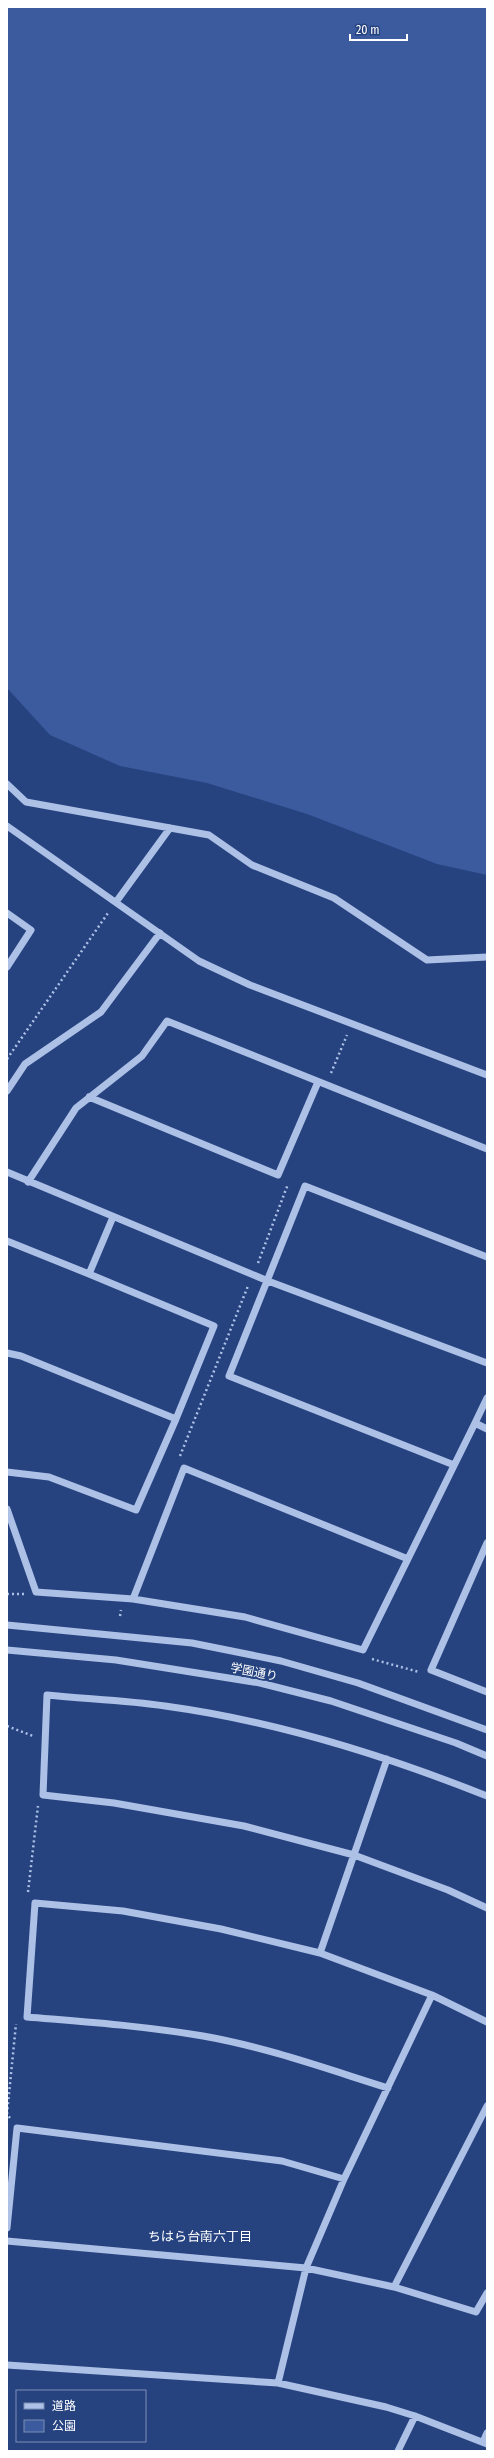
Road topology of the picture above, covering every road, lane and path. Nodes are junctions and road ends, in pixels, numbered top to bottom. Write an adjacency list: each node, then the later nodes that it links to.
1 (7, 784): 3 (street)
2 (7, 826): 4 (street)
3 (170, 828): 4 (street); 7 (street)
4 (116, 902): 6 (street); 10 (path)
5 (7, 913): 8 (street)
6 (160, 934): 9 (street); 14 (street)
7 (487, 957)
8 (7, 967)
9 (352, 1023): 11 (street); 13 (path)
10 (7, 1059)
11 (487, 1075)
12 (318, 1082): 13 (street); 15 (street); 15 (street)
13 (326, 1085): 16 (street)
14 (7, 1091)
15 (89, 1097): 19 (street)
16 (487, 1149)
17 (7, 1172): 19 (street)
18 (290, 1180): 24 (path)
19 (28, 1182): 20 (street)
20 (113, 1217): 23 (street); 24 (street)
21 (7, 1242): 23 (street)
22 (487, 1256): 25 (street)
23 (89, 1274): 29 (street)
24 (253, 1274): 25 (street); 32 (path)
25 (268, 1280): 27 (street); 33 (street)
26 (7, 1353): 29 (street)
27 (487, 1363)
28 (487, 1398): 30 (street)
29 (176, 1419): 34 (street)
30 (475, 1423): 31 (street); 33 (street)
31 (487, 1430)
32 (180, 1458)
33 (454, 1465): 38 (street)
34 (7, 1472)
35 (7, 1509): 39 (street)
36 (487, 1543): 37 (street)
37 (484, 1556): 45 (street)
38 (408, 1559): 40 (street); 44 (street)
39 (123, 1598): 40 (street); 41 (path)
40 (133, 1599): 44 (street)
41 (120, 1616)
42 (7, 1625): 48 (street, 学園通り)
43 (7, 1650): 50 (street, 学園通り)
44 (363, 1650): 45 (path)
45 (431, 1670): 46 (street)
46 (487, 1692)
47 (7, 1726): 49 (path)
48 (487, 1730)
49 (45, 1743): 51 (street); 52 (street)
50 (487, 1756)
51 (388, 1759): 53 (street); 54 (street)
52 (43, 1795): 54 (street); 55 (path)
53 (487, 1796)
54 (354, 1855): 56 (street); 57 (street)
55 (35, 1902): 57 (street); 59 (street)
56 (487, 1908)
57 (320, 1953): 58 (street)
58 (432, 1995): 60 (street); 61 (street)
59 (27, 2017): 61 (street); 63 (path)
60 (487, 2022)
61 (388, 2088): 64 (street)
62 (487, 2106): 68 (street)
63 (17, 2128): 64 (street); 65 (street)
64 (344, 2179): 67 (street)
65 (7, 2228)
66 (7, 2240): 67 (street)
67 (306, 2268): 68 (street); 71 (street)
68 (394, 2287): 69 (street)
69 (487, 2293)
70 (7, 2364): 71 (street)
71 (278, 2384): 72 (street)
72 (415, 2416): 74 (street); 75 (street)
73 (487, 2433): 74 (street)
74 (485, 2443)
75 (398, 2451)

